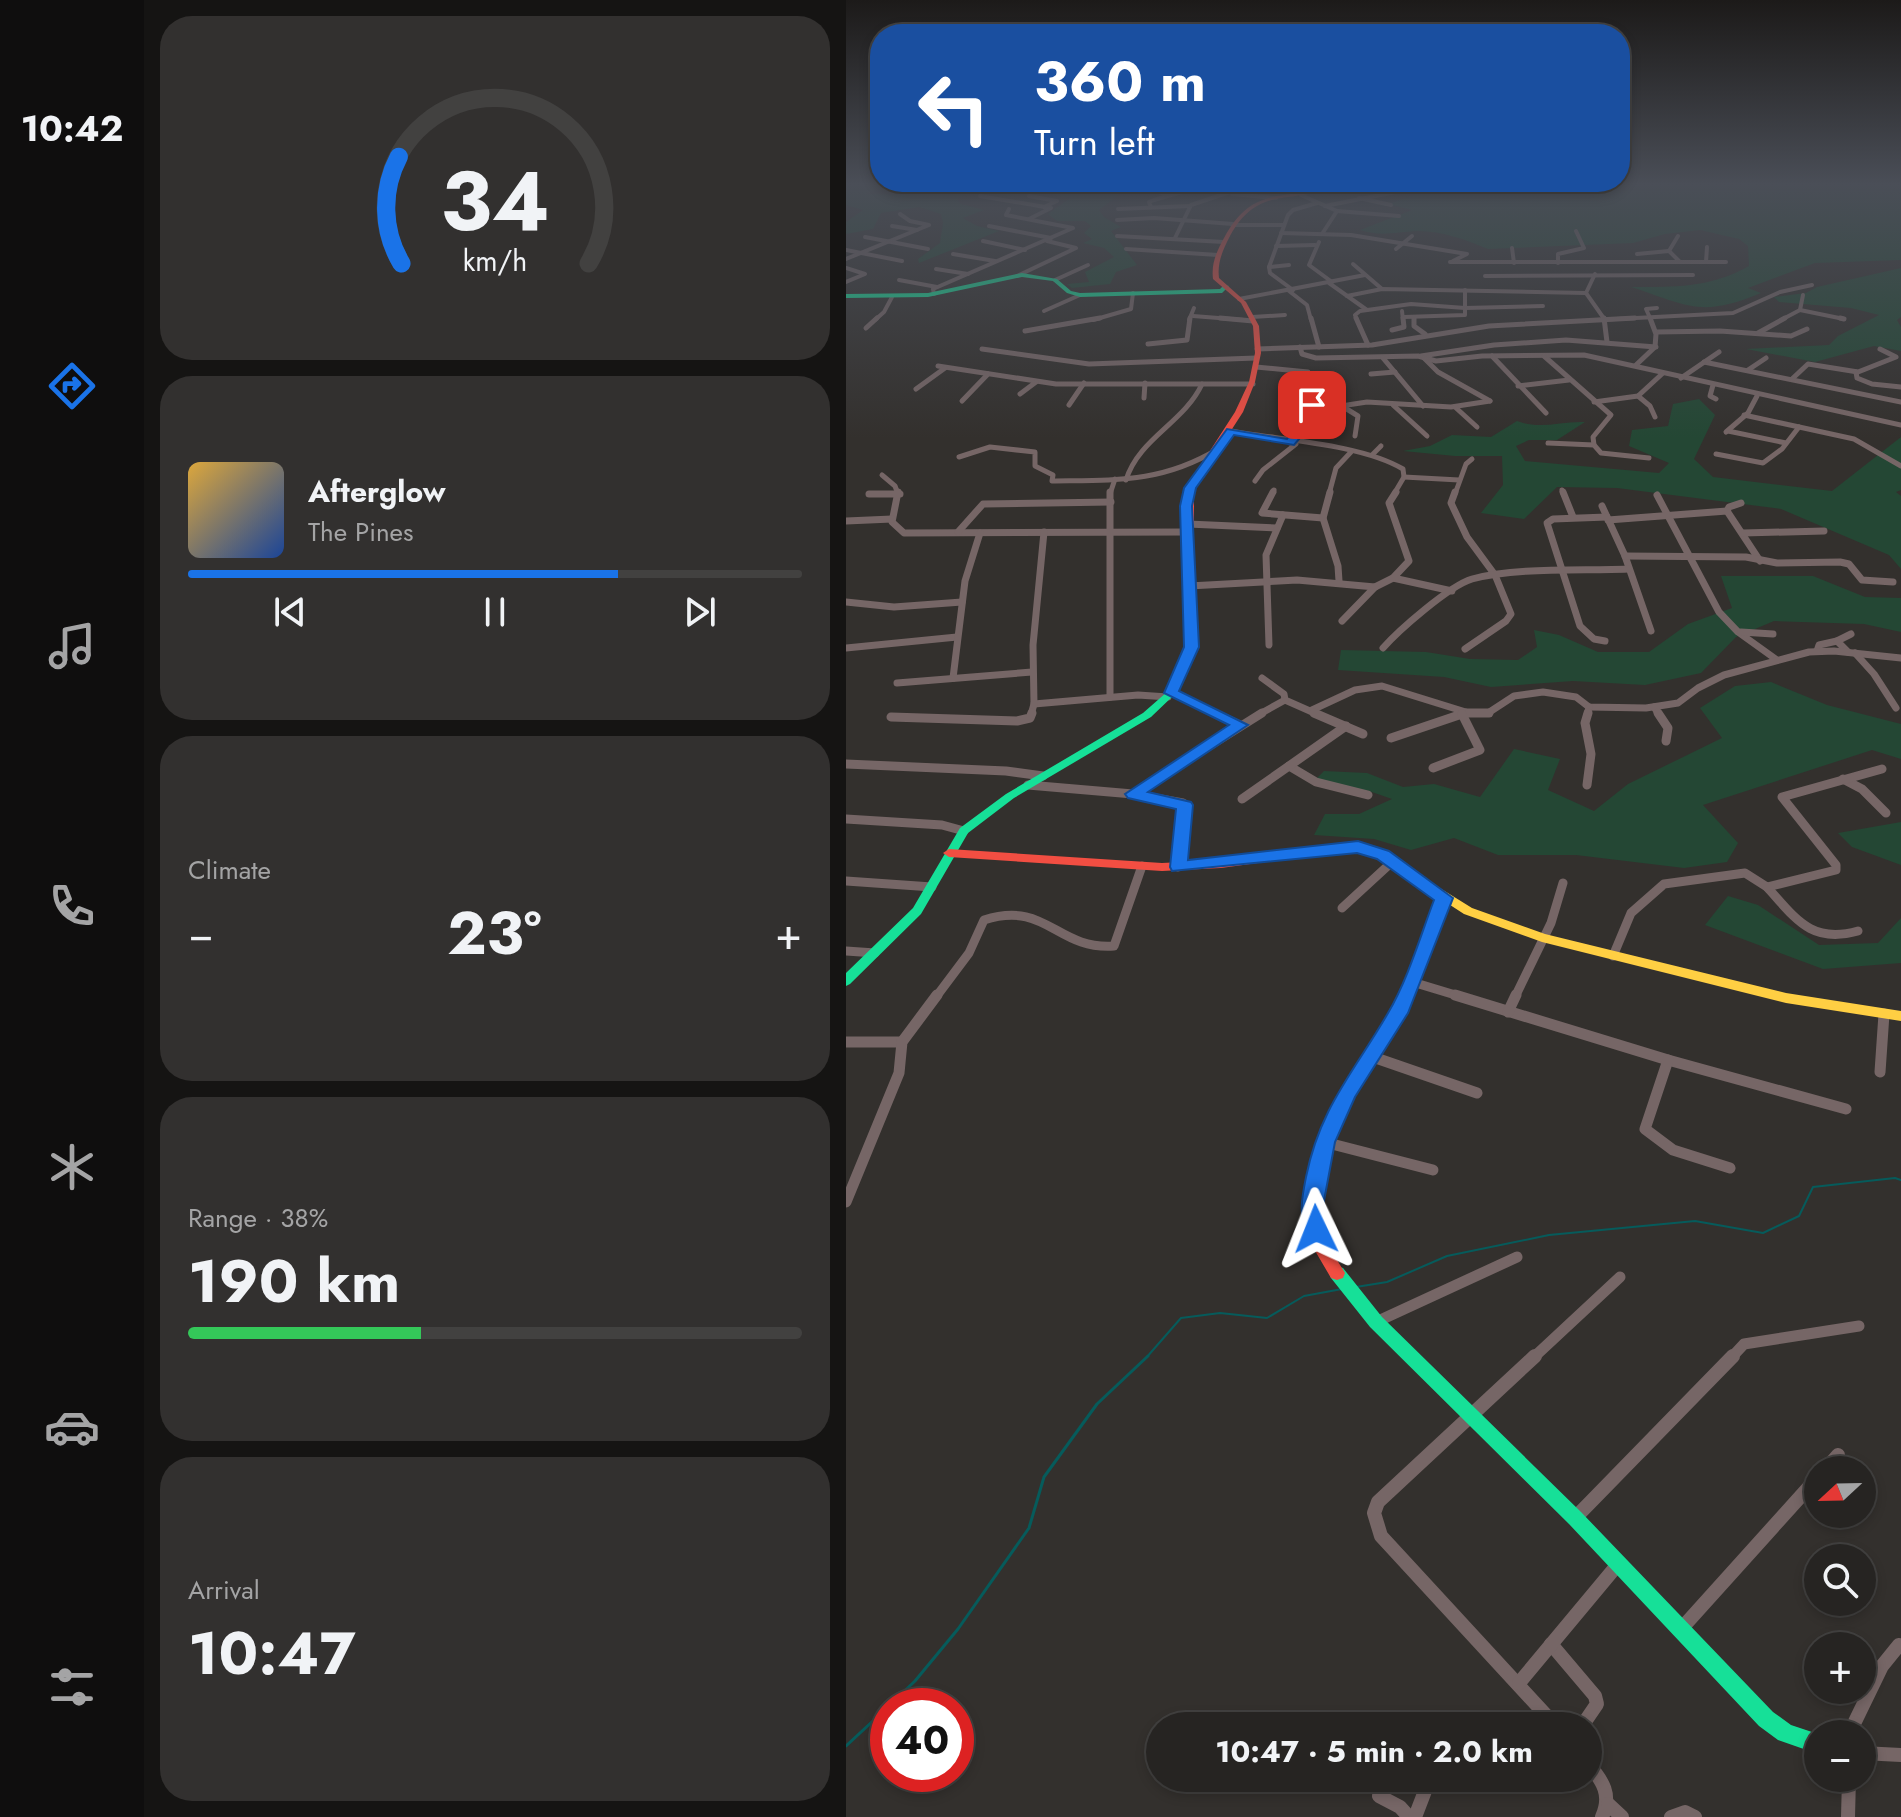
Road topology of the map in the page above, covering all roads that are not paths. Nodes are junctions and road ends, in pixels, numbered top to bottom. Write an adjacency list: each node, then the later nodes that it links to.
1 (848, 269): 19 (street)
2 (936, 269): 11 (street)
3 (980, 269): 11 (street)
4 (1032, 269): 14 (street)
5 (1080, 269): 18 (street)
6 (1215, 269): 22 (street)
7 (1269, 269): 26 (street)
8 (1314, 269): 20 (street)
9 (1358, 269): 12 (street)
10 (1595, 269): 16 (street)
11 (968, 274): 24 (street)
12 (1365, 275): 20 (street); 23 (street)
13 (1693, 275): 16 (street)
14 (1017, 276): 18 (street); 24 (street)
15 (1485, 276): 16 (street)
16 (1596, 276): 28 (street)
17 (899, 280): 24 (street)
18 (1055, 280): 29 (street)
19 (846, 282)
20 (1330, 282): 26 (street); 31 (street)
21 (1812, 285): 49 (street)
22 (1226, 286): 27 (street); 34 (street)
23 (1382, 289): 25 (street); 31 (street)
24 (936, 290): 33 (street)
25 (1465, 290): 28 (street); 38 (street)
26 (1291, 291): 34 (street); 64 (street)
27 (1133, 293): 29 (street); 56 (street)
28 (1586, 293): 52 (street)
29 (1080, 295): 43 (street)
30 (1803, 295): 42 (street)
31 (1347, 296): 40 (street)
32 (847, 297): 33 (street)
33 (892, 297): 53 (street)
34 (1239, 299): 50 (street)
35 (1401, 304): 38 (street); 40 (street); 46 (street)
36 (1543, 306): 38 (street)
37 (1194, 308): 45 (street)
38 (1465, 308): 48 (street)
39 (1657, 308): 49 (street)
40 (1367, 310): 62 (street)
41 (1412, 310): 48 (street)
42 (1800, 310): 51 (street); 58 (street)
43 (1044, 311)
44 (1285, 315): 50 (street)
45 (1193, 316): 50 (street); 61 (street)
46 (1404, 317): 47 (street); 55 (street)
47 (1414, 317): 48 (street); 59 (street)
48 (1424, 317)
49 (1648, 318): 52 (street); 57 (street)
50 (1252, 319): 72 (street)
51 (1844, 319)
52 (1605, 320): 60 (street); 62 (street)
53 (866, 328)
54 (1807, 329): 58 (street)
55 (1392, 330)
56 (1025, 331)
57 (1656, 332): 58 (street); 65 (street)
58 (1758, 333)
59 (1425, 334)
60 (1607, 342): 65 (street); 71 (street)
61 (1148, 344)
62 (1370, 345): 64 (street); 73 (street)
63 (1300, 347): 64 (street); 72 (street); 73 (street)
64 (1319, 347)
65 (1656, 347): 76 (street)
66 (982, 349): 72 (street)
67 (1880, 349): 81 (street)
68 (1719, 352): 75 (street)
69 (1492, 356): 70 (street); 71 (street); 94 (street)
70 (1544, 356): 76 (street); 87 (street)
71 (1421, 357): 73 (street); 110 (street)
72 (1256, 358): 92 (street); 103 (street)
73 (1379, 358): 80 (street)
74 (1766, 358): 79 (street)
75 (1704, 362): 79 (street); 85 (street)
76 (1636, 365): 82 (street)
77 (938, 366): 78 (street)
78 (945, 368): 83 (street); 96 (street)
79 (1748, 370): 86 (street)
80 (1395, 372): 84 (street); 109 (street)
81 (1856, 372): 86 (street); 95 (street)
82 (1663, 373): 85 (street); 98 (street)
83 (988, 374): 88 (street); 102 (street)
84 (1371, 374)
85 (1681, 378): 93 (street)
86 (1792, 379): 105 (street)
87 (1569, 380): 94 (street); 104 (street)
88 (1036, 382): 89 (street); 97 (street)
89 (1084, 383): 90 (street); 106 (street)
90 (1145, 383): 91 (street); 100 (street)
91 (1202, 384): 92 (street); 138 (street)
92 (1253, 384): 119 (street)
93 (1713, 385): 99 (street); 101 (street)
94 (1518, 386): 111 (street)
95 (1901, 387)
96 (916, 389)
97 (1020, 394)
98 (1638, 396): 104 (street); 113 (street)
99 (1757, 396): 112 (street); 115 (street)
100 (1144, 398)
101 (1716, 399)
102 (962, 401)
103 (1332, 401): 108 (street); 125 (street)
104 (1594, 402): 126 (street)
105 (1901, 402)
106 (1069, 405)
107 (1393, 405): 108 (street); 109 (street); 121 (street)
108 (1341, 406): 120 (street)
109 (1423, 406): 110 (street)
110 (1455, 407): 117 (street)
111 (1546, 413)
112 (1744, 415): 118 (street); 123 (street)
113 (1655, 417)
114 (1901, 418): 115 (street)
115 (1892, 423): 116 (street)
116 (1901, 425)
117 (1477, 427)
118 (1799, 427): 123 (street); 134 (street)
119 (1231, 431): 124 (street); 125 (street)
120 (1355, 436)
121 (1427, 436)
122 (1548, 443): 126 (street)
123 (1786, 443): 129 (street)
124 (1224, 444): 138 (street); 157 (street)
125 (1293, 444): 128 (street); 140 (street)
126 (1594, 445): 132 (street)
127 (1381, 446): 130 (street)
128 (1351, 452): 130 (street); 153 (street)
129 (1716, 454)
130 (1372, 455): 136 (street)
131 (959, 457): 137 (street)
132 (1649, 458)
133 (1472, 459): 139 (street)
134 (1901, 466)
135 (882, 475): 144 (street)
136 (1404, 477): 139 (street); 171 (street)
137 (1115, 479): 138 (street); 146 (street)
138 (1126, 480)
139 (1459, 480): 170 (street)
140 (1255, 481)
141 (1274, 490): 150 (street)
142 (1562, 490): 152 (street)
143 (869, 494): 144 (street)
144 (900, 494): 155 (street)
145 (1657, 495): 151 (street)
146 (1111, 502): 160 (street); 162 (street)
147 (1741, 503): 149 (street)
148 (1602, 506): 154 (street)
149 (1727, 511): 151 (street); 164 (street)
150 (1283, 515): 153 (street); 158 (street)
151 (1671, 515): 154 (street); 166 (street)
152 (1573, 517): 154 (street); 169 (street)
153 (1323, 518): 172 (street)
154 (1607, 518): 165 (street)
155 (892, 519): 156 (street); 160 (street)
156 (846, 521)
157 (1188, 528): 158 (street); 162 (street); 175 (street)
158 (1277, 528): 174 (street)
159 (1824, 531): 164 (street)
160 (958, 532): 163 (street)
161 (1044, 532): 162 (street); 163 (street); 194 (street)
162 (1111, 532): 199 (street)
163 (980, 533): 179 (street)
164 (1743, 533): 167 (street)
165 (1625, 556): 166 (street); 168 (street)
166 (1688, 556): 167 (street); 182 (street)
167 (1760, 561): 173 (street)
168 (1628, 569): 169 (street); 181 (street)
169 (1562, 572): 170 (street); 186 (street)
170 (1495, 575): 177 (street); 190 (street)
171 (1393, 578): 176 (street); 177 (street)
172 (1339, 581): 174 (street); 176 (street)
173 (1893, 582)
174 (1265, 583): 175 (street); 187 (street)
175 (1189, 586): 198 (street)
176 (1375, 587): 180 (street)
177 (1452, 591): 189 (street)
178 (846, 602): 179 (street)
179 (962, 602): 185 (street)
180 (1342, 621)
181 (1651, 631)
182 (1741, 632): 183 (street); 193 (street)
183 (1773, 634)
184 (1851, 634): 191 (street)
185 (957, 637): 188 (street); 195 (street)
186 (1605, 641)
187 (1269, 645)
188 (846, 648)
189 (1383, 648)
190 (1465, 649)
191 (1844, 649): 192 (street); 193 (street); 204 (street)
192 (1901, 658)
193 (1777, 660): 203 (street)
194 (1032, 672): 195 (street); 201 (street)
195 (953, 678): 197 (street)
196 (1262, 678): 200 (street)
197 (897, 683)
198 (1170, 695): 199 (street); 208 (street); 217 (street)
199 (1110, 697): 201 (street)
200 (1285, 700): 205 (street); 208 (street)
201 (1034, 704): 207 (street)
202 (1589, 707): 203 (street); 206 (street); 220 (street)
203 (1654, 707): 212 (street)
204 (1896, 708)
205 (1312, 710): 206 (street); 209 (street)
206 (1462, 714): 211 (street); 215 (street)
207 (891, 717)
208 (1240, 725): 221 (street)
209 (1346, 726): 210 (street); 214 (street)
210 (1363, 734)
211 (1391, 738)
212 (1666, 741)
213 (846, 764): 217 (street)
214 (1289, 766): 222 (street); 223 (street)
215 (1433, 768)
216 (1882, 769): 218 (street)
217 (1043, 776): 219 (street)
218 (1855, 782): 224 (street); 234 (street)
219 (1028, 785): 221 (street); 226 (street)
220 (1587, 785)
221 (1133, 794): 230 (street)
222 (1368, 795)
223 (1242, 799)
224 (1886, 813)
225 (846, 819): 226 (street)
226 (964, 831): 227 (street)
227 (949, 853): 229 (street); 233 (street)
228 (1392, 862): 230 (street); 235 (street); 236 (street)
229 (1142, 866): 230 (street); 248 (street)
230 (1178, 867)
231 (846, 881): 233 (street)
232 (1563, 883): 238 (street)
233 (932, 887): 240 (street)
234 (1767, 887): 237 (street); 241 (street)
235 (1444, 898): 238 (street); 243 (street)
236 (1342, 908)
237 (1858, 931)
238 (1542, 938): 241 (street); 244 (street)
239 (846, 951): 240 (street)
240 (875, 953): 242 (street)
241 (1613, 956): 245 (street)
242 (846, 981)
243 (1409, 981): 244 (street); 249 (street)
244 (1508, 1012): 250 (street)
245 (1884, 1014): 246 (street); 251 (street)
246 (1901, 1016)
247 (846, 1042): 248 (street)
248 (902, 1042): 257 (street)
249 (1370, 1056): 252 (street); 254 (street)
250 (1668, 1060): 253 (street); 255 (street)
251 (1880, 1072)
252 (1477, 1093)
253 (1846, 1109)
254 (1324, 1142): 256 (street); 260 (street)
255 (1730, 1168)
256 (1433, 1170)
257 (846, 1202)
258 (1517, 1257): 260 (street)
259 (1620, 1277): 262 (street)
260 (1376, 1322): 262 (street)
261 (1859, 1326): 264 (street)
262 (1471, 1417): 264 (street); 269 (street)
263 (1804, 1493): 266 (street)
264 (1575, 1518): 265 (street)
265 (1619, 1563): 266 (street); 267 (street)
266 (1682, 1628): 273 (street)
267 (1551, 1644): 269 (street); 271 (street)
268 (1899, 1645): 272 (street)
269 (1519, 1683): 270 (street)
270 (1544, 1712)
271 (1593, 1712)
272 (1856, 1720)
273 (1804, 1739)
274 (1876, 1754): 275 (street)
275 (1901, 1755)
276 (1602, 1781): 280 (street)
277 (1424, 1792): 281 (street)
278 (1849, 1792): 285 (street)
279 (1379, 1796): 281 (street)
280 (1605, 1810): 282 (street)
281 (1412, 1817)
282 (1622, 1817)
283 (1671, 1817): 284 (street)
284 (1695, 1817)
285 (1848, 1817)

